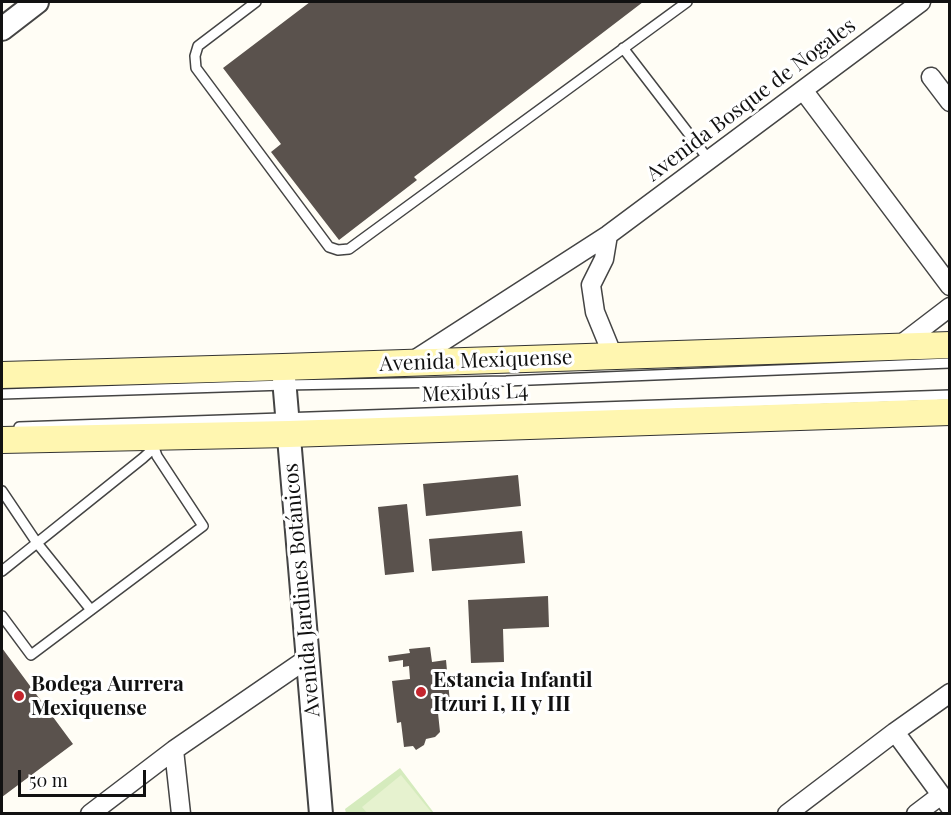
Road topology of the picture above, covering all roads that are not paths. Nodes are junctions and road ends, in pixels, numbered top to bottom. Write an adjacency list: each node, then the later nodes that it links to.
1 (37, 2): 5 (street)
2 (256, 2): 6 (lane)
3 (687, 2): 6 (lane)
4 (921, 2): 8 (street, Avenida Bosque de Nogales)
5 (2, 28)
6 (623, 48): 10 (lane)
7 (931, 77): 9 (street)
8 (803, 90): 10 (street, Avenida Bosque de Nogales); 12 (street)
9 (950, 102)
10 (709, 160): 11 (street, Avenida Bosque de Nogales)
11 (608, 235): 16 (street); 17 (street, Avenida Bosque de Nogales)
12 (950, 286)
13 (950, 307): 15 (street)
14 (950, 345): 15 (main road, Avenida Mexiquense)
15 (899, 346): 16 (main road, Avenida Mexiquense)
16 (614, 356): 17 (main road, Avenida Mexiquense)
17 (410, 363): 20 (main road, Avenida Mexiquense)
18 (950, 363): 20 (lane, Mexibús L4)
19 (2, 375): 20 (main road, Avenida Mexiquense)
20 (284, 376): 21 (lane, Mexibús L4); 24 (street, Avenida Jardines Botánicos)
21 (2, 394)
22 (950, 394): 24 (lane, Mexibús L4)
23 (950, 412): 24 (main road)
24 (288, 426): 25 (lane, Mexibús L4); 26 (main road); 32 (street, Avenida Jardines Botánicos)
25 (7, 434): 26 (main road)
26 (152, 442): 28 (lane); 30 (lane)
27 (2, 490): 28 (lane)
28 (38, 543): 29 (lane); 30 (lane)
29 (2, 571)
30 (91, 610): 31 (lane)
31 (2, 616)
32 (308, 658): 35 (street); 39 (street, Avenida Jardines Botánicos)
33 (950, 693): 34 (street)
34 (895, 732): 36 (street); 40 (street)
35 (174, 750): 37 (street); 38 (street)
36 (945, 801): 41 (street)
37 (90, 813)
38 (181, 813)
39 (321, 813)
40 (787, 813)
41 (916, 813)

